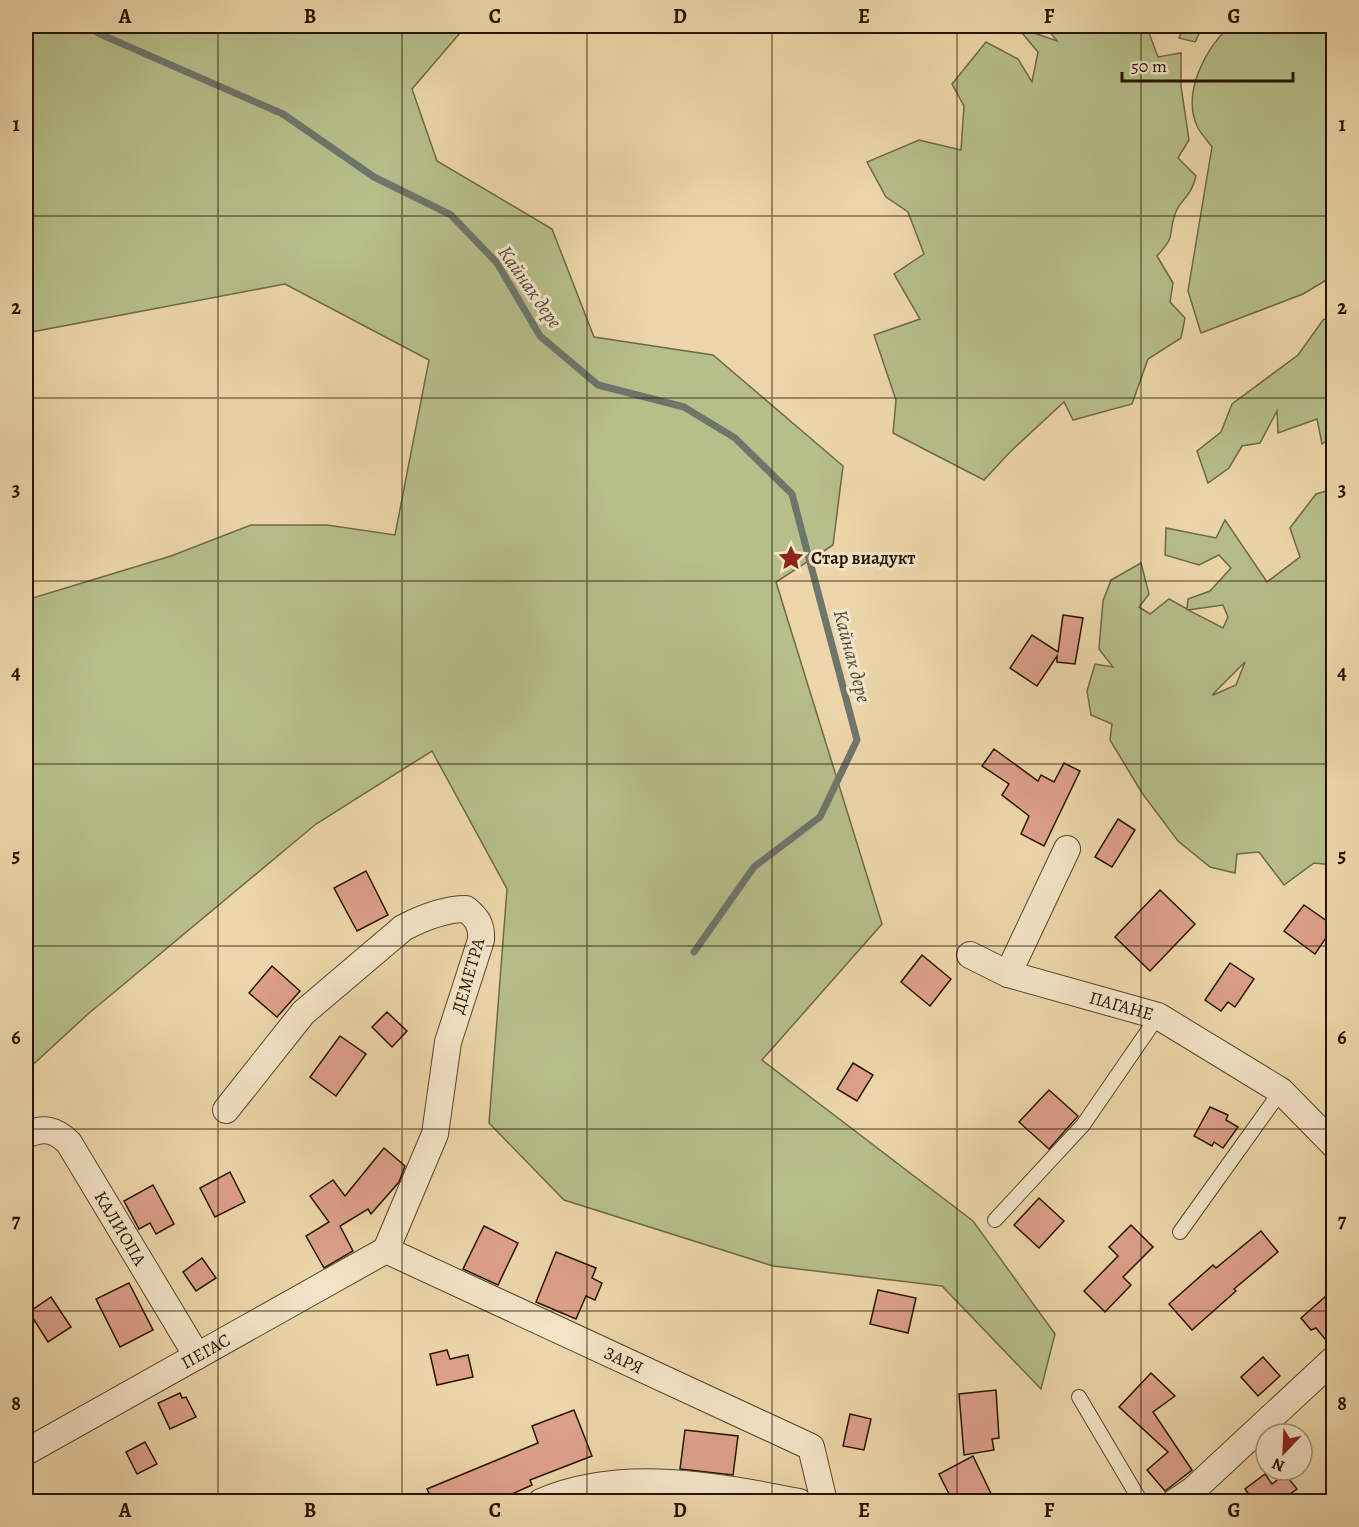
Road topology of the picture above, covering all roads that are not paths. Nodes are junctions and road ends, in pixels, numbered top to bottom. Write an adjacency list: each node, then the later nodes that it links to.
1 (1067, 849): 3 (street)
2 (970, 955): 3 (street, ПАГАНЕ)
3 (1008, 974): 4 (street, ПАГАНЕ)
4 (1158, 1016): 5 (street, ПАГАНЕ); 9 (lane)
5 (1281, 1091): 8 (street, ПАГАНЕ); 10 (lane)
6 (226, 1110): 11 (street, ДЕМЕТРА)
7 (26, 1135): 12 (street, КАЛИОПА)
8 (1334, 1145)
9 (995, 1220)
10 (1179, 1232)
11 (386, 1250): 12 (street, ПЕГАС); 18 (street, ЗАРЯ)
12 (197, 1356): 15 (street, ПЕГАС)
13 (1334, 1359): 20 (street)
14 (1079, 1397): 19 (lane)
15 (26, 1452)
16 (540, 1502): 17 (street)
17 (799, 1502)
18 (824, 1502)
19 (1141, 1502)
20 (1175, 1502)

